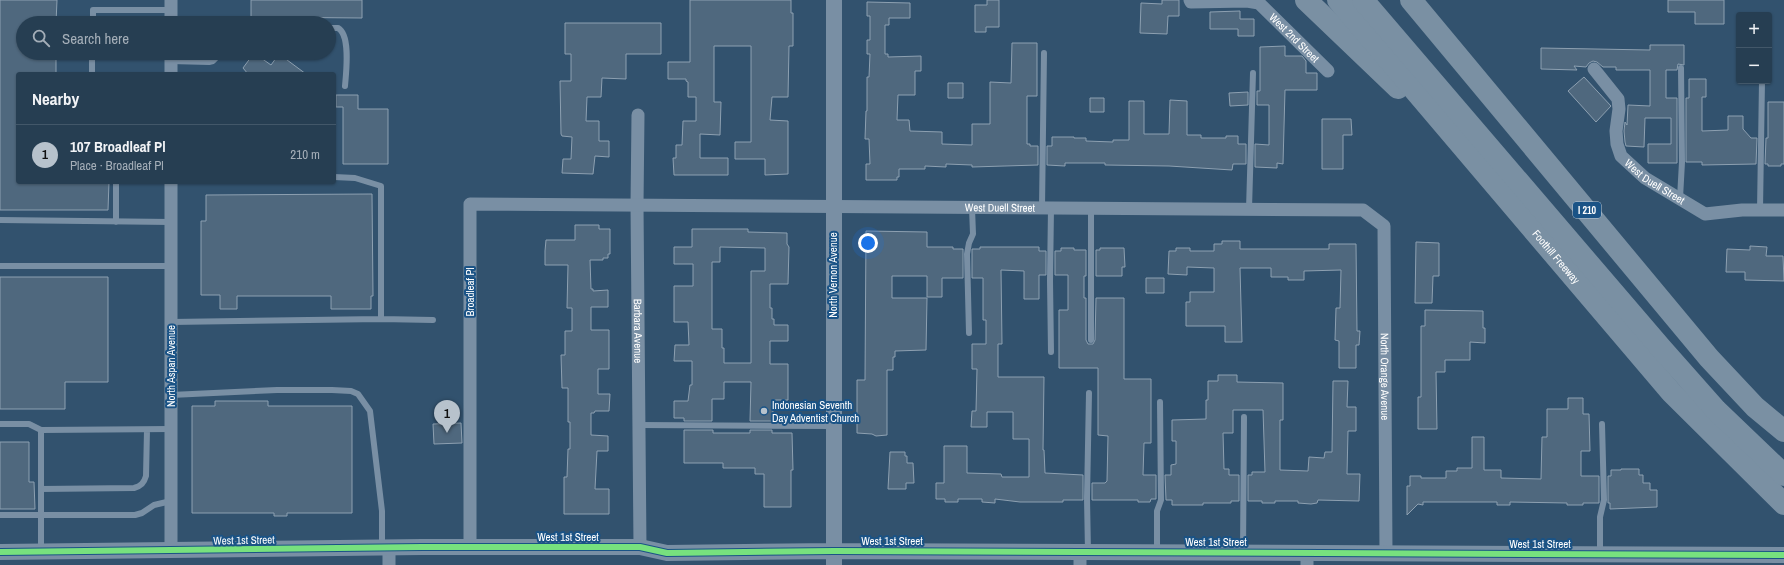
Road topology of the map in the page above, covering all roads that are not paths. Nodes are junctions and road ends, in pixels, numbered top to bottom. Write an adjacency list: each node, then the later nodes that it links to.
1 (834, 0): 29 (street, North Vernon Avenue)
2 (1190, 0): 17 (street, West 2nd Street)
3 (1306, 0): 23 (highway)
4 (1338, 0): 23 (highway, Foothill Freeway)
5 (1364, 0): 63 (highway)
6 (1380, 0): 62 (highway)
7 (1416, 4): 51 (highway, I 210)
8 (171, 11): 9 (lane)
9 (93, 16)
10 (336, 28): 21 (lane)
11 (1044, 53): 31 (lane)
12 (92, 60): 18 (lane)
13 (214, 60): 14 (lane)
14 (171, 63)
15 (1680, 68): 27 (lane)
16 (1594, 69): 27 (street, West Duell Street)
17 (1328, 71)
18 (92, 72)
19 (1253, 73): 33 (lane)
20 (1762, 84): 35 (lane)
21 (345, 86)
22 (638, 115): 28 (street, Barbara Avenue)
23 (1474, 159): 66 (highway, Foothill Freeway)
24 (336, 178): 42 (lane)
25 (116, 184): 38 (lane)
26 (171, 184): 39 (street, North Aspan Avenue)
27 (1680, 200): 35 (street, West Duell Street)
28 (637, 205): 29 (street, West Duell Street); 55 (street, Barbara Avenue); 69 (street, Broadleaf Pl)
29 (833, 207): 30 (street, West Duell Street); 57 (street, North Vernon Avenue)
30 (972, 208): 31 (street, West Duell Street); 45 (lane)
31 (1046, 208): 32 (street, West Duell Street); 47 (lane)
32 (1091, 208): 33 (street, West Duell Street); 46 (lane)
33 (1249, 210): 34 (street, West Duell Street)
34 (1363, 210): 77 (street, North Orange Avenue)
35 (1760, 210): 36 (street, West Duell Street)
36 (1784, 210)
37 (0, 220): 38 (lane)
38 (116, 222): 39 (lane)
39 (171, 222): 41 (street, North Aspan Avenue)
40 (0, 266): 41 (lane)
41 (171, 266): 44 (street, North Aspan Avenue)
42 (381, 319): 43 (lane); 44 (lane)
43 (433, 320)
44 (171, 322): 49 (street, North Aspan Avenue)
45 (969, 333)
46 (1091, 340)
47 (1051, 352)
48 (1089, 393): 80 (lane)
49 (171, 395): 58 (street, North Aspan Avenue); 71 (lane)
50 (1160, 402): 75 (lane)
51 (1756, 407): 56 (highway); 61 (highway, I 210)
52 (1244, 417): 76 (lane)
53 (0, 424): 59 (lane)
54 (1602, 424): 78 (lane)
55 (639, 425): 57 (lane); 70 (street, Barbara Avenue)
56 (1784, 425)
57 (833, 426): 81 (street, North Vernon Avenue)
58 (171, 429): 60 (lane); 65 (street, North Aspan Avenue)
59 (42, 430): 60 (lane); 64 (lane)
60 (146, 430): 64 (lane)
61 (1784, 431)
62 (1784, 459)
63 (1784, 475)
64 (41, 489): 68 (lane)
65 (171, 500): 68 (lane); 72 (street, North Aspan Avenue)
66 (1784, 504)
67 (0, 515): 68 (lane)
68 (41, 515): 74 (lane)
69 (470, 547): 70 (street, West 1st Street); 71 (street, West 1st Street)
70 (640, 547): 81 (street, West 1st Street)
71 (386, 548): 72 (street, West 1st Street); 84 (street)
72 (171, 551): 74 (street, West 1st Street)
73 (0, 552): 74 (street, West 1st Street)
74 (41, 552)
75 (1157, 552): 76 (street, West 1st Street); 80 (street, West 1st Street)
76 (1243, 552): 82 (street, West 1st Street)
77 (1386, 553): 82 (street, West 1st Street); 83 (street, West 1st Street)
78 (1600, 554): 79 (street, West 1st Street); 83 (street, West 1st Street)
79 (1784, 555)
80 (1083, 556): 81 (street, West 1st Street)
81 (834, 558)
82 (1307, 559)
83 (1564, 559)
84 (389, 565)

